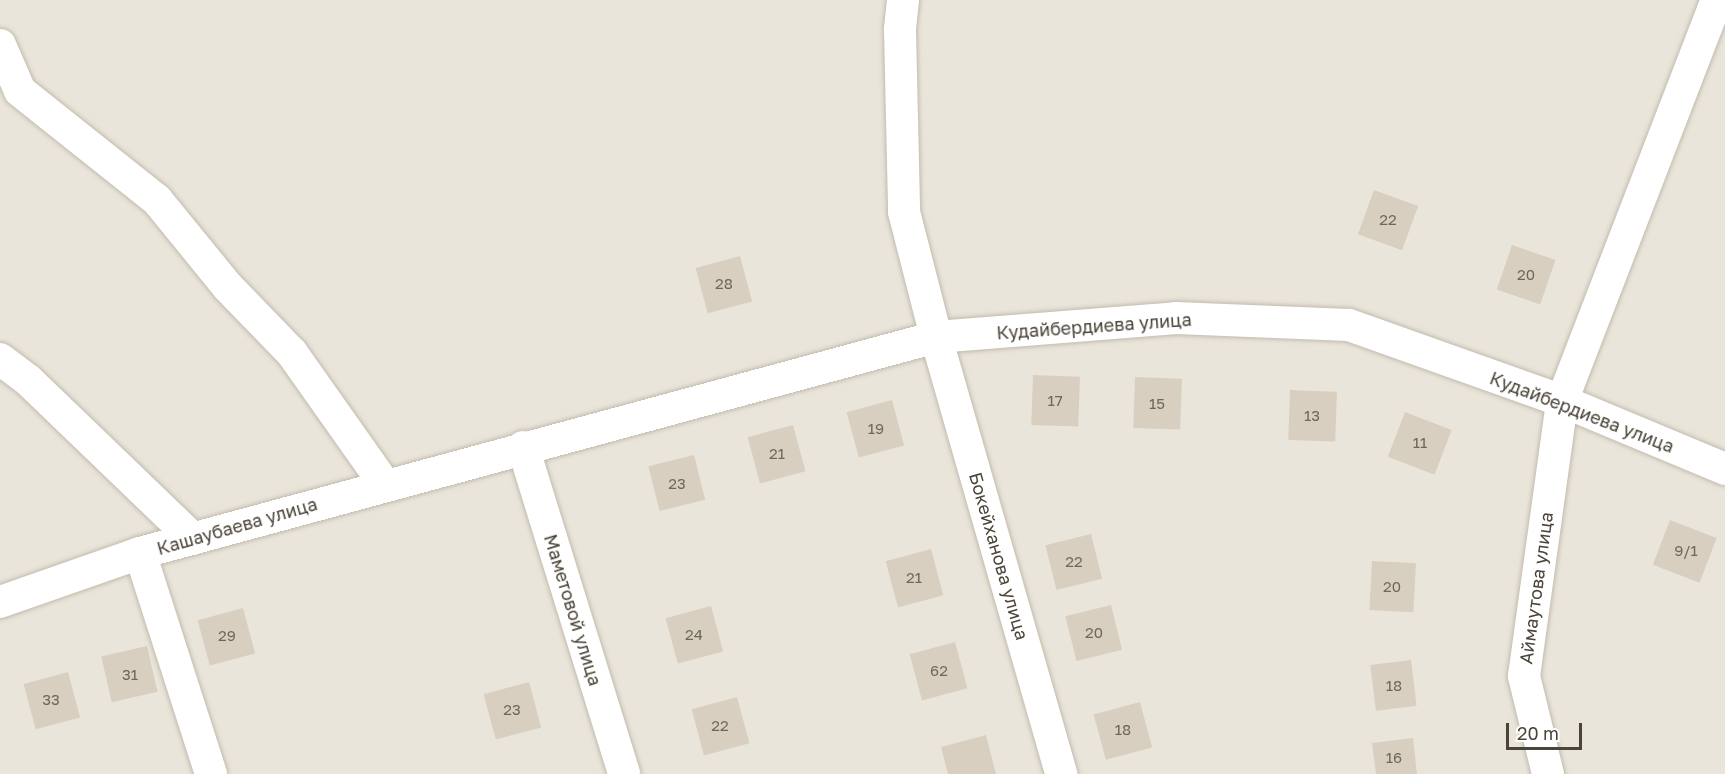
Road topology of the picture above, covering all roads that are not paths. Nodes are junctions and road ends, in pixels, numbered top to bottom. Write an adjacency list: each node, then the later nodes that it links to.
1 (903, 0): 4 (street, Бокейханова улица)
2 (1717, 0): 6 (street, Аймаутова улица)
3 (0, 45): 9 (street)
4 (936, 337): 6 (street, Кудайбердиева улица); 7 (street, Кудайбердиева улица); 15 (street, Бокейханова улица)
5 (0, 360): 10 (street)
6 (1562, 401): 8 (street, Кудайбердиева улица); 16 (street, Аймаутова улица)
7 (523, 447): 9 (street, Кашаубаева улица); 14 (street, Маметовой улица)
8 (1725, 469)
9 (385, 485): 10 (street, Кашаубаева улица)
10 (193, 539): 11 (street, Кашаубаева улица)
11 (140, 553): 12 (street); 13 (street, Кашаубаева улица)
12 (0, 602)
13 (211, 774)
14 (624, 774)
15 (1061, 774)
16 (1548, 774)

